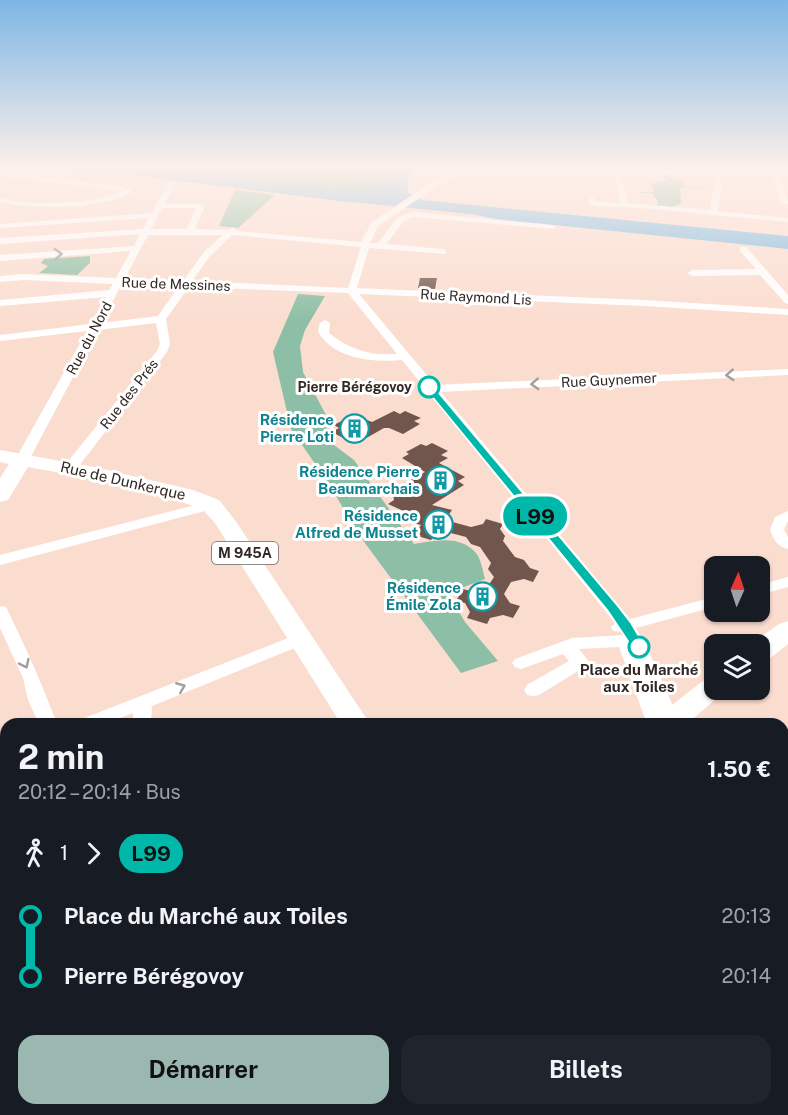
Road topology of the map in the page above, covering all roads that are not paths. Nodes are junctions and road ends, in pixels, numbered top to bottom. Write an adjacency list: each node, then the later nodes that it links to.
1 (113, 218): 9 (street)
2 (154, 218): 12 (street, Rue du Nord)
3 (196, 218): 11 (street)
4 (384, 218): 15 (street)
5 (404, 218): 16 (street)
6 (456, 218): 10 (street)
7 (767, 218): 8 (street)
8 (788, 220)
9 (0, 226)
10 (551, 227)
11 (191, 229): 12 (street); 13 (street)
12 (146, 231): 13 (street); 14 (street); 17 (street, Rue du Nord)
13 (231, 231): 15 (street); 25 (street)
14 (0, 241)
15 (365, 244): 16 (street); 26 (street)
16 (380, 246): 19 (street)
17 (137, 248): 20 (street, one-way to 17); 24 (street, Rue du Nord)
18 (744, 249): 21 (street)
19 (443, 252)
20 (0, 258)
21 (763, 272): 22 (street); 28 (street)
22 (692, 273)
23 (0, 279): 24 (street, Rue de Messines)
24 (119, 281): 25 (street, Rue de Messines); 27 (street, Rue du Nord)
25 (186, 284): 26 (street, Rue de Messines); 31 (street)
26 (352, 292): 30 (street, Rue Raymond Lis); 36 (street)
27 (113, 293): 29 (street); 33 (street, Rue du Nord)
28 (788, 301)
29 (0, 303)
30 (785, 312)
31 (161, 319): 33 (street); 40 (street, Rue des Prés)
32 (325, 322): 36 (street)
33 (95, 327): 34 (street); 39 (street, Rue du Nord)
34 (3, 337): 35 (street)
35 (0, 348)
36 (404, 356): 38 (street)
37 (788, 372): 38 (street, Rue Guynemer, one-way to 38)
38 (431, 389): 51 (street)
39 (9, 466): 40 (main road, Rue de Dunkerque / M 945A); 41 (main road)
40 (70, 468): 42 (main road, Rue de Dunkerque / M 945A)
41 (0, 495)
42 (210, 505): 45 (street); 52 (main road, Rue de Dunkerque / M 945A)
43 (788, 515): 44 (street)
44 (788, 545)
45 (0, 560)
46 (788, 582): 47 (street)
47 (770, 587)
48 (704, 606): 51 (street)
49 (0, 611): 59 (street, one-way to 59)
50 (788, 630): 53 (main road)
51 (627, 634): 54 (street); 63 (street)
52 (301, 639): 58 (street, one-way to 52); 62 (main road, Rue de Dunkerque / M 945A)
53 (770, 644)
54 (566, 646): 55 (street); 56 (street)
55 (521, 663)
56 (533, 690)
57 (704, 695): 64 (main road)
58 (143, 702): 60 (street); 61 (street)
59 (45, 718)
60 (102, 718)
61 (142, 718)
62 (352, 718)
63 (664, 718)
64 (675, 718)

